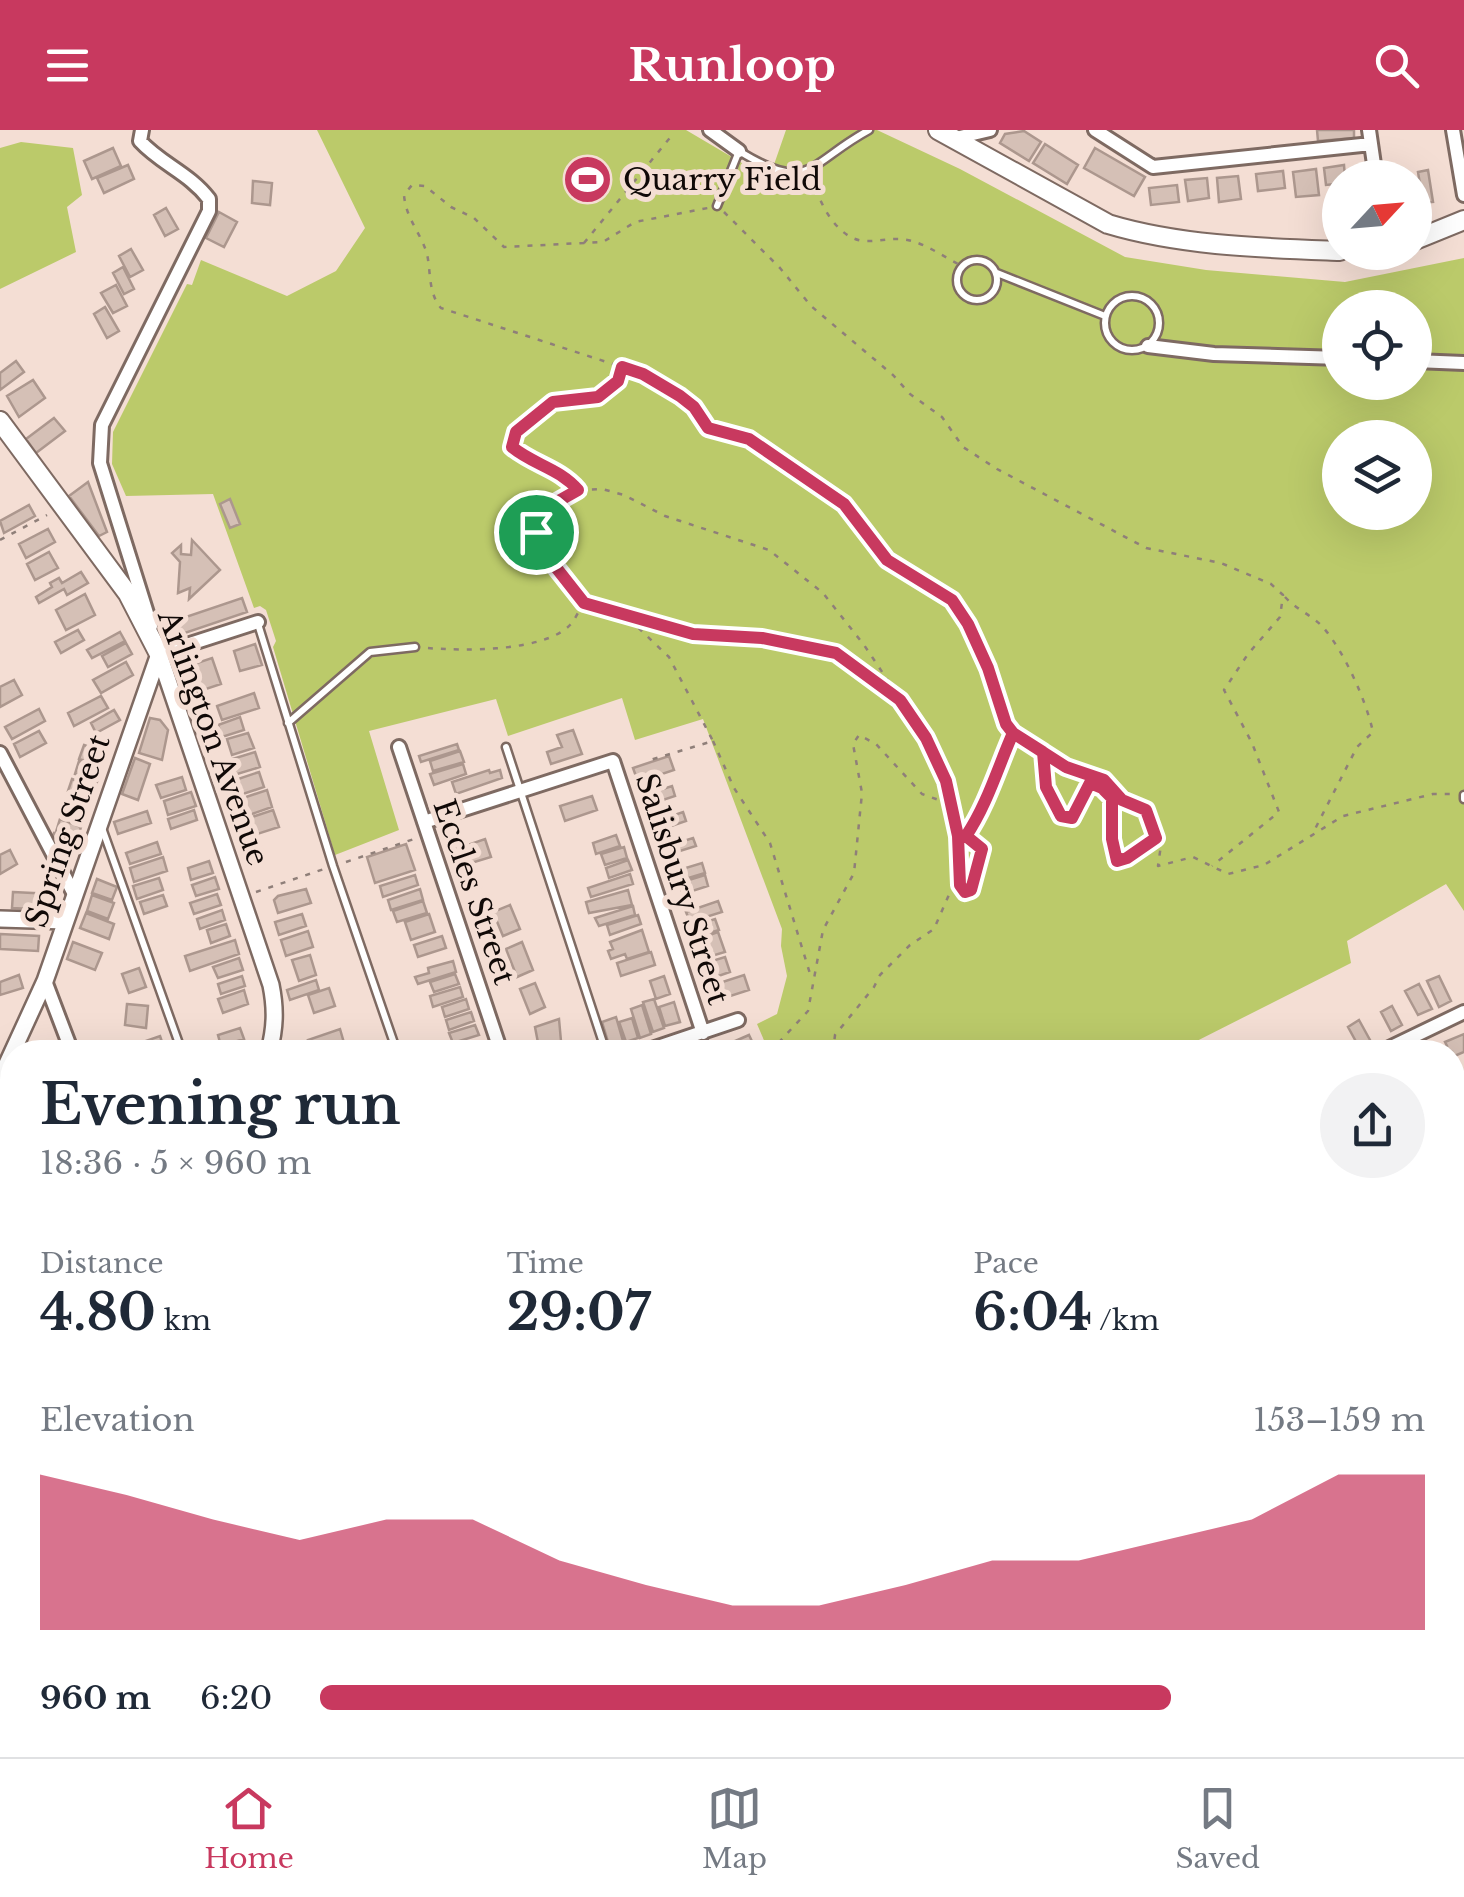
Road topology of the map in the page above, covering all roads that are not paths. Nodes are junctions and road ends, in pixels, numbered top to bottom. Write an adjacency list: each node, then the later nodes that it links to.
1 (142, 130): 24 (street)
2 (710, 130): 9 (street)
3 (869, 130): 9 (lane)
4 (990, 130): 7 (street)
5 (1095, 130): 8 (street)
6 (1453, 130): 10 (street)
7 (947, 134): 14 (main road)
8 (1370, 137)
9 (739, 151): 11 (lane)
10 (1464, 195)
11 (717, 206)
12 (1464, 220): 13 (main road)
13 (1432, 233)
14 (1322, 250)
15 (996, 273): 15 (lane); 16 (lane)
16 (1105, 316): 17 (lane); 17 (lane)
17 (1148, 346): 18 (street)
18 (1322, 357)
19 (1432, 362): 20 (street)
20 (1464, 363)
21 (0, 421): 24 (main road, Arlington Avenue)
22 (258, 622): 24 (street); 25 (lane)
23 (416, 647): 25 (lane)
24 (159, 654): 30 (street, Spring Street); 42 (street, Arlington Avenue)
25 (288, 723): 43 (lane)
26 (399, 747): 31 (street, Eccles Street)
27 (506, 747): 29 (lane)
28 (0, 753): 32 (street)
29 (520, 790): 31 (street); 38 (street, Salisbury Street); 45 (lane)
30 (100, 822): 32 (street, Spring Street); 41 (lane)
31 (424, 822): 44 (street, Eccles Street)
32 (74, 894): 34 (street, Spring Street)
33 (0, 918): 34 (street)
34 (66, 921): 35 (street, Spring Street)
35 (44, 981): 39 (street, Spring Street); 40 (street)
36 (1464, 1012): 47 (street)
37 (738, 1020): 38 (street)
38 (703, 1032): 46 (street)
39 (18, 1040)
40 (67, 1040)
41 (178, 1040)
42 (271, 1040)
43 (392, 1040)
44 (498, 1040)
45 (602, 1040)
46 (681, 1040)
47 (1406, 1040)

